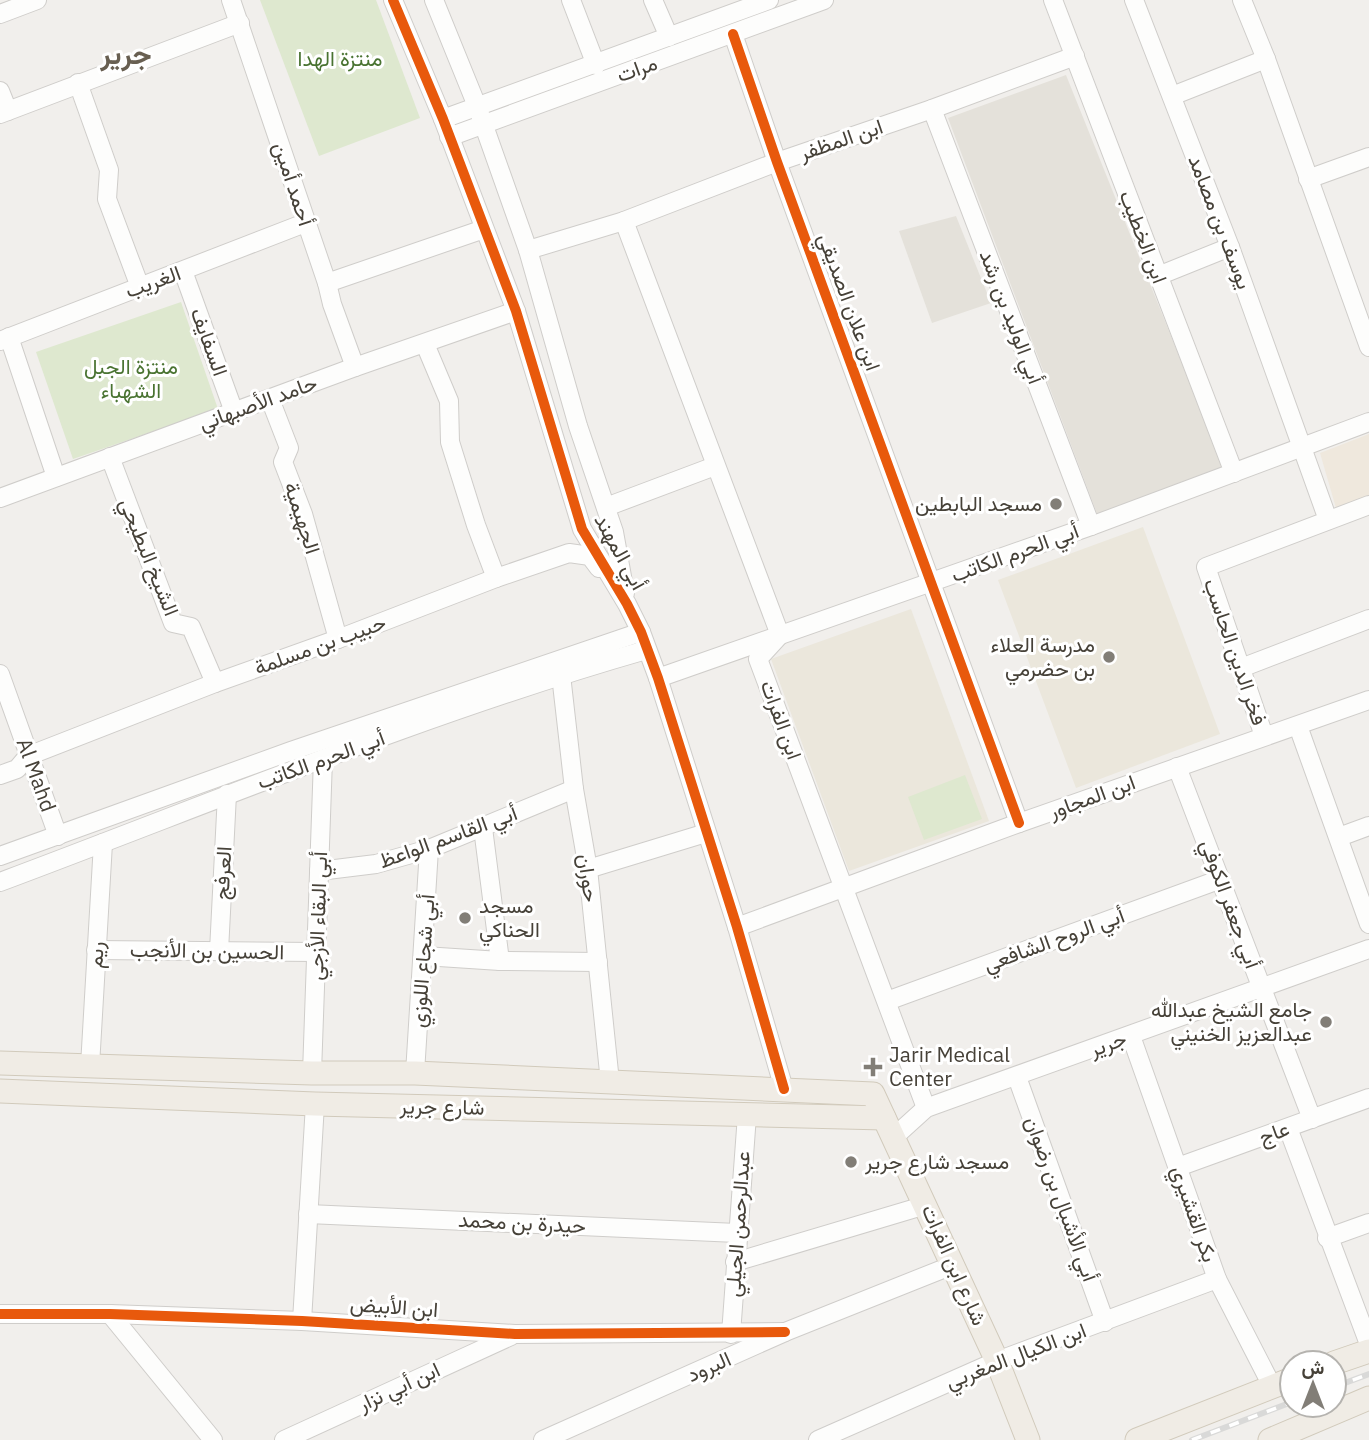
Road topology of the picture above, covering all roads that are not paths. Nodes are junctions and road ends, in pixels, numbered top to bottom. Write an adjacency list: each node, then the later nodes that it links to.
1 (37, 0): 12 (street)
2 (231, 0): 13 (street, أحمد أمين)
3 (393, 0): 27 (street, أبي المهند)
4 (434, 0): 23 (street, أبي المهند)
5 (571, 0): 18 (street)
6 (653, 0): 15 (street)
7 (769, 0): 15 (street, مرات)
8 (824, 0): 14 (street, مرات)
9 (1054, 0): 16 (street, ابن الخطيب)
10 (1134, 0): 22 (street, يوسف بن مصامد)
11 (1242, 0): 17 (street)
12 (0, 14)
13 (240, 23): 19 (street); 34 (street, أحمد أمين)
14 (733, 34): 24 (street, مرات); 31 (street, ابن علان الصديقي)
15 (669, 37): 18 (street, مرات)
16 (1074, 56): 25 (street, ابن المظفر); 39 (street, ابن الخطيب)
17 (1266, 59): 22 (street); 32 (street)
18 (596, 65): 21 (street, مرات)
19 (78, 83): 26 (street); 41 (street)
20 (0, 91): 26 (street)
21 (518, 91): 23 (street, مرات); 24 (street)
22 (1172, 96): 36 (street, يوسف بن مصامد)
23 (477, 106): 27 (street, مرات); 28 (street, أبي المهند)
24 (526, 108): 28 (street, مرات)
25 (932, 109): 31 (street, ابن المظفر); 59 (street, أبي الوليد بن رشد)
26 (4, 112)
27 (443, 119): 29 (street, أبي المهند)
28 (483, 124): 29 (street, مرات); 37 (street, أبي المهند)
29 (449, 137): 35 (street, أبي المهند)
30 (1369, 157): 32 (street)
31 (777, 162): 33 (street, ابن المظفر); 61 (street, ابن علان الصديقي)
32 (1308, 179): 45 (street)
33 (624, 221): 37 (street, ابن المظفر); 52 (street)
34 (305, 223): 38 (street, الغريب); 40 (street, أحمد أمين)
35 (484, 229): 40 (street); 42 (street, أبي المهند)
36 (1230, 247): 39 (street); 50 (street, يوسف بن مصامد)
37 (528, 250): 57 (street, أبي المهند)
38 (183, 271): 41 (street, الغريب); 48 (street, السفايف)
39 (1158, 276): 53 (street, ابن الخطيب)
40 (327, 283): 46 (street, أحمد أمين)
41 (140, 287): 43 (street, الغريب)
42 (516, 311): 44 (street, حامد الأصبهاني); 62 (street, أبي المهند)
43 (4, 339): 54 (street)
44 (425, 344): 46 (street, حامد الأصبهاني); 60 (street)
45 (1369, 347)
46 (355, 367): 47 (street, حامد الأصبهاني)
47 (270, 399): 48 (street, حامد الأصبهاني); 66 (street, الجهيمية)
48 (234, 412): 51 (street, حامد الأصبهاني)
49 (1369, 422): 50 (street, أبي الحرم الكاتب)
50 (1303, 445): 53 (street, أبي الحرم الكاتب); 58 (street, يوسف بن مصامد)
51 (110, 457): 54 (street, حامد الأصبهاني); 72 (street, الشيخ البطيحي)
52 (715, 466): 57 (street); 65 (street)
53 (1234, 473): 59 (street, أبي الحرم الكاتب)
54 (56, 477): 55 (street, حامد الأصبهاني)
55 (0, 498)
56 (1369, 505): 58 (street)
57 (606, 507): 62 (street, أبي المهند)
58 (1328, 520): 68 (street, فخر الدين الحاسب)
59 (1091, 526): 61 (street, أبي الحرم الكاتب)
60 (496, 578): 62 (street, حبيب بن مسلمة); 66 (street, حبيب بن مسلمة)
61 (932, 583): 65 (street, أبي الحرم الكاتب); 82 (street, ابن علان الصديقي)
62 (627, 604): 64 (street, أبي المهند)
63 (1369, 619): 68 (street)
64 (641, 632): 67 (street, أبي المهند); 86 (street, أبي الحرم الكاتب)
65 (780, 635): 71 (street, أبي الحرم الكاتب); 95 (street, ابن الفرات)
66 (338, 639): 72 (street, حبيب بن مسلمة)
67 (646, 650): 70 (street, أبي الحرم الكاتب); 71 (street, أبي المهند)
68 (1241, 668): 75 (street, فخر الدين الحاسب)
69 (0, 674): 76 (street, Al Mahd)
70 (561, 675): 77 (street, أبي الحرم الكاتب); 80 (street, حوران)
71 (658, 678): 85 (street, أبي المهند)
72 (215, 682): 76 (street, حبيب بن مسلمة)
73 (1369, 700): 74 (street, ابن المجاور)
74 (1298, 726): 75 (street, ابن المجاور); 87 (street, فخر الدين الحاسب)
75 (1264, 736): 78 (street, ابن المجاور)
76 (28, 756): 79 (street, حبيب بن مسلمة); 86 (street, Al Mahd)
77 (323, 759): 81 (street, أبي الحرم الكاتب); 92 (street, أبي البقاء الأزجي)
78 (1177, 767): 82 (street, ابن المجاور); 93 (street, أبي جعفر الكوفي)
79 (0, 775)
80 (573, 789): 84 (street, أبي القاسم الواعظ); 91 (street, حوران)
81 (227, 794): 88 (street, أبي الحرم الكاتب); 100 (street, العرفج)
82 (1019, 823): 95 (street, ابن المجاور)
83 (1369, 826): 87 (street)
84 (483, 828): 89 (street, أبي القاسم الواعظ); 103 (street)
85 (706, 833): 91 (street); 97 (street, أبي المهند)
86 (58, 836): 90 (street, أبي الحرم الكاتب)
87 (1339, 836): 96 (street, فخر الدين الحاسب)
88 (103, 844): 94 (street, أبي الحرم الكاتب); 99 (street, ريم)
89 (429, 849): 92 (street, أبي القاسم الواعظ); 102 (street, أبي شجاع اللوزي)
90 (0, 856)
91 (588, 869): 104 (street, حوران)
92 (320, 871): 101 (street, أبي البقاء الأزجي)
93 (1221, 879): 105 (street, أبي جعفر الكوفي); 106 (street, أبي الروح الشافعي)
94 (0, 882)
95 (844, 887): 97 (street, ابن المجاور); 106 (street, ابن الفرات)
96 (1369, 924)
97 (737, 927): 114 (street, أبي المهند)
98 (1369, 949): 105 (street, جرير)
99 (96, 950): 100 (street, الحسين بن الأنجب); 109 (street, ريم)
100 (219, 951): 101 (street, الحسين بن الأنجب)
101 (318, 953): 110 (street, أبي البقاء الأزجي)
102 (424, 956): 103 (street); 111 (street, أبي شجاع اللوزي)
103 (500, 961): 104 (street)
104 (598, 962): 113 (street, حوران)
105 (1262, 988): 107 (street, جرير); 121 (street, أبي جعفر الكوفي)
106 (887, 1001): 119 (street, ابن الفرات)
107 (1131, 1036): 112 (street, جرير); 124 (street, بكر القشيري)
108 (0, 1063): 109 (main road, شارع جرير)
109 (90, 1066): 110 (main road, شارع جرير)
110 (312, 1073): 111 (main road, شارع جرير)
111 (415, 1073): 113 (main road, شارع جرير)
112 (1017, 1077): 119 (street, جرير); 136 (street, أبي الأشبال بن رضوان)
113 (610, 1082): 114 (main road, شارع جرير)
114 (784, 1089): 116 (main road, شارع جرير)
115 (0, 1090): 118 (main road, شارع جرير)
116 (873, 1094): 122 (main road, شارع ابن الفرات)
117 (1369, 1098): 121 (street, عاج)
118 (315, 1104): 120 (main road, شارع جرير); 126 (street)
119 (926, 1108): 122 (street, جرير)
120 (747, 1115): 122 (main road, شارع جرير); 128 (street, عبدالرحمن الجيلي)
121 (1312, 1119): 123 (street, عاج)
122 (889, 1127): 125 (main road, شارع ابن الفرات)
123 (1288, 1128): 124 (street, عاج); 129 (street)
124 (1178, 1167): 132 (street, بكر القشيري)
125 (926, 1205): 130 (street); 131 (main road, شارع ابن الفرات)
126 (307, 1214): 128 (street, حيدرة بن محمد); 135 (street)
127 (1369, 1223): 129 (street)
128 (737, 1233): 130 (street, عبدالرحمن الجيلي)
129 (1328, 1238): 140 (street)
130 (735, 1262): 139 (street, عبدالرحمن الجيلي)
131 (953, 1265): 137 (street, البرود); 143 (main road, شارع ابن الفرات)
132 (1217, 1279): 136 (street, ابن الكيال المغربي); 144 (street, بكر القشيري)
133 (0, 1314): 134 (street, ابن الأبيض)
134 (110, 1314): 135 (street, ابن الأبيض); 148 (street)
135 (302, 1321): 138 (street, ابن الأبيض)
136 (1105, 1322): 143 (street, ابن الكيال المغربي)
137 (785, 1332): 139 (street, ابن الأبيض); 150 (street, البرود)
138 (515, 1334): 139 (street, ابن الأبيض); 149 (street, ابن أبي نزار)
139 (731, 1334)
140 (1369, 1344)
141 (1369, 1350): 142 (main road)
142 (1348, 1358)
143 (997, 1361): 151 (street, ابن الكيال المغربي); 152 (main road, شارع ابن الفرات)
144 (1278, 1377)
145 (1278, 1385): 153 (main road)
146 (1369, 1398): 147 (main road)
147 (1273, 1439)
148 (213, 1440)
149 (284, 1440)
150 (543, 1440)
151 (818, 1440)
152 (1028, 1440)
153 (1137, 1440)

